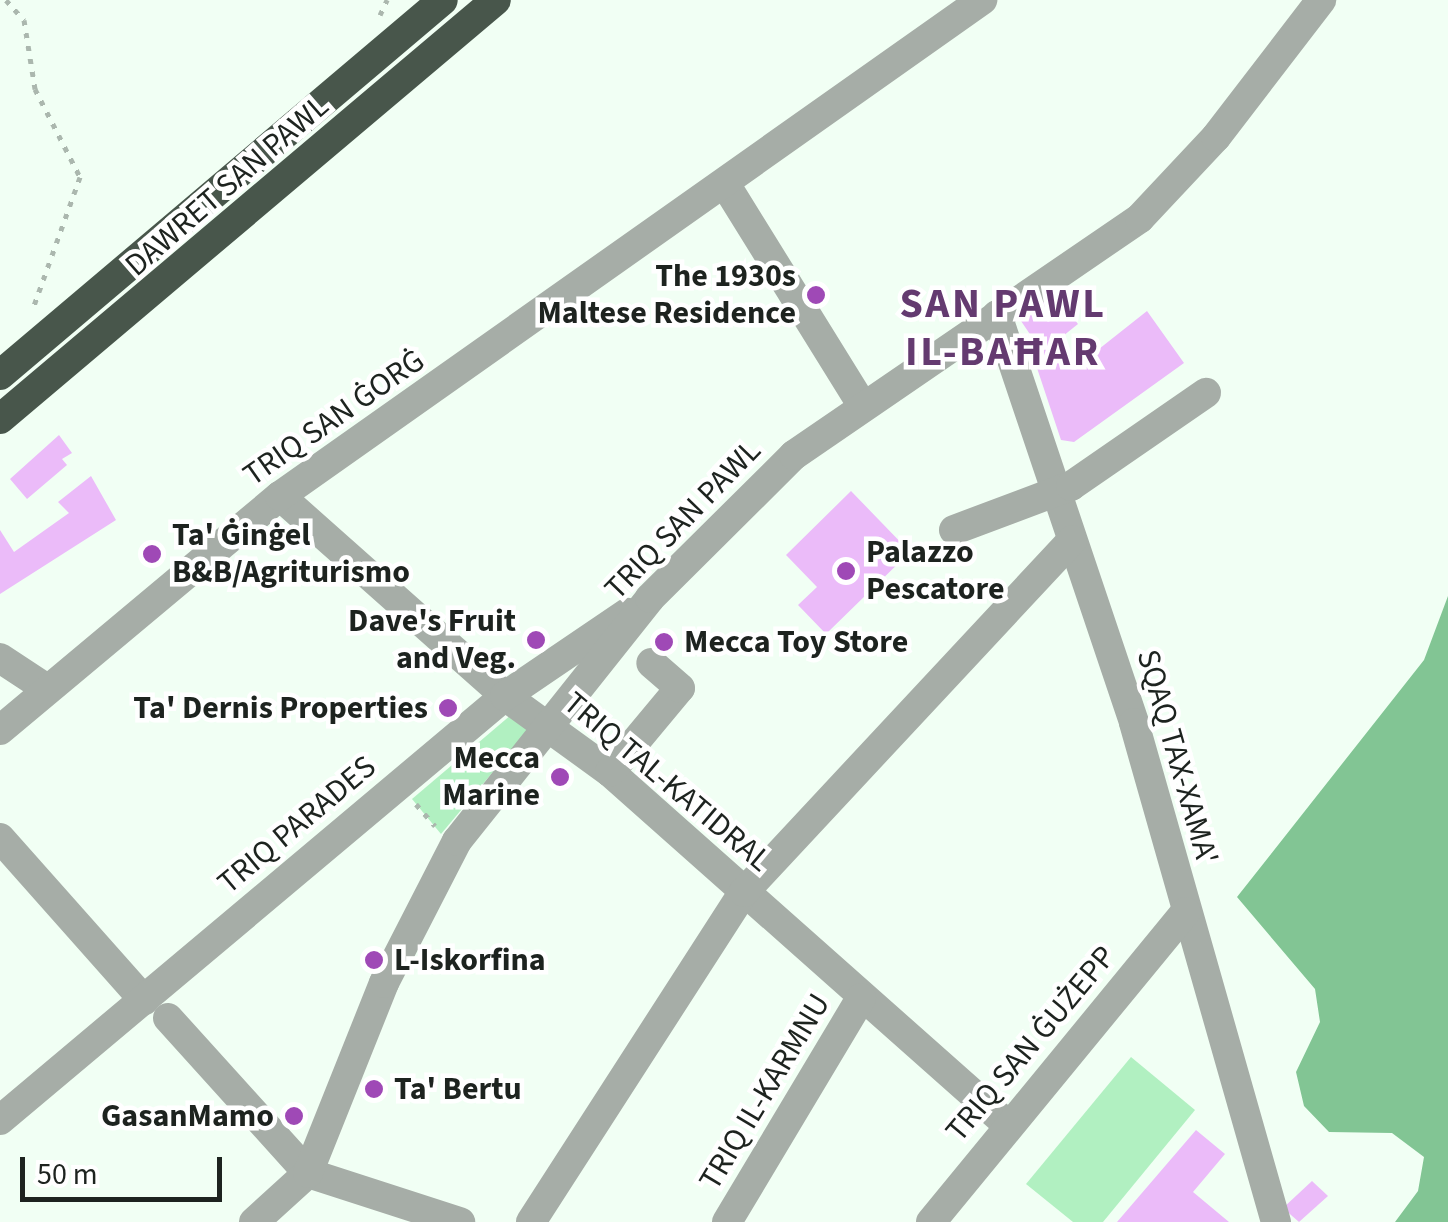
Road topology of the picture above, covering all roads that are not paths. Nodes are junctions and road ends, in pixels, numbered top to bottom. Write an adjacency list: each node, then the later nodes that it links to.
1 (443, 0): 7 (highway, DAWRET SAN PAWL)
2 (496, 0): 10 (highway, DAWRET SAN PAWL)
3 (982, 0): 5 (street, TRIQ SAN ĠORĠ)
4 (1321, 0): 6 (street, TRIQ SAN PAWL)
5 (726, 187): 9 (street); 12 (street, TRIQ SAN ĠORĠ)
6 (997, 316): 9 (street, TRIQ SAN PAWL); 11 (street, SQAQ TAX-XAMA')
7 (0, 375)
8 (1206, 392): 11 (street)
9 (862, 405): 15 (street, TRIQ SAN PAWL)
10 (0, 419)
11 (1058, 493): 13 (street); 14 (street, SQAQ TAX-XAMA')
12 (280, 496): 18 (street, TRIQ SAN ĠORĠ); 19 (street, TRIQ TAL-KATIDRAL)
13 (954, 530)
14 (1072, 540): 24 (street); 25 (street, SQAQ TAX-XAMA')
15 (650, 598): 19 (street, TRIQ PARADES); 20 (street, TRIQ SAN PAWL)
16 (0, 658): 18 (street)
17 (651, 663): 22 (street)
18 (47, 689): 21 (street, TRIQ SAN ĠORĠ)
19 (505, 696): 20 (street, TRIQ TAL-KATIDRAL); 27 (street, TRIQ PARADES)
20 (552, 727): 22 (street, TRIQ TAL-KATIDRAL); 30 (street, TRIQ SAN PAWL)
21 (0, 730)
22 (610, 772): 24 (street, TRIQ TAL-KATIDRAL)
23 (0, 838): 27 (street)
24 (744, 892): 26 (street, TRIQ TAL-KATIDRAL); 33 (street)
25 (1186, 912): 29 (street, TRIQ SAN ĠUŻEPP); 36 (street, SQAQ TAX-XAMA')
26 (861, 998): 29 (street, TRIQ TAL-KATIDRAL); 34 (street, TRIQ IL-KARMNU)
27 (156, 1009): 28 (street, TRIQ PARADES); 30 (street)
28 (0, 1120)
29 (1008, 1125): 35 (street, TRIQ SAN ĠUŻEPP)
30 (308, 1173): 31 (street, TRIQ SAN PAWL); 32 (street)
31 (254, 1222)
32 (460, 1222)
33 (531, 1222)
34 (728, 1222)
35 (932, 1222)
36 (1276, 1222)

